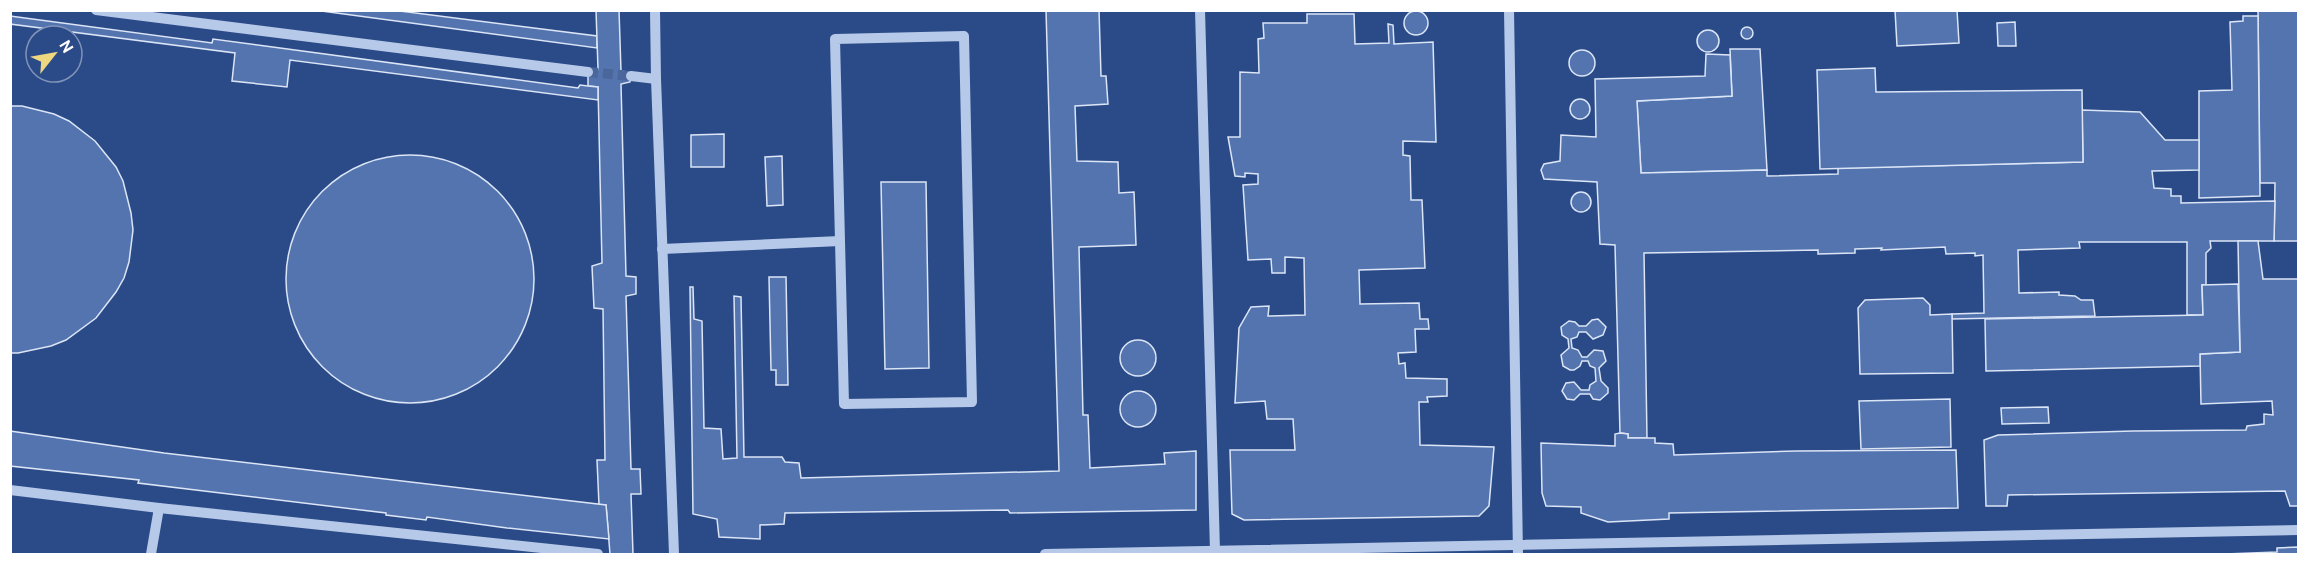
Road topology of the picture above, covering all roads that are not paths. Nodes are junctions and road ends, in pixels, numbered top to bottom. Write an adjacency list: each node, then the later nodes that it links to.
1 (96, 10): 5 (lane)
2 (656, 10): 7 (lane)
3 (1200, 10): 14 (lane)
4 (1509, 10): 13 (lane)
5 (588, 72)
6 (631, 76): 7 (lane)
7 (656, 79): 9 (lane)
8 (840, 241): 8 (lane); 9 (lane)
9 (662, 249): 17 (lane)
10 (10, 490): 11 (lane)
11 (159, 508): 15 (lane); 16 (lane)
12 (2298, 530): 13 (lane)
13 (1518, 549): 14 (lane)
14 (1215, 551): 18 (lane)
15 (151, 555)
16 (598, 555)
17 (674, 555)
18 (1045, 555)

